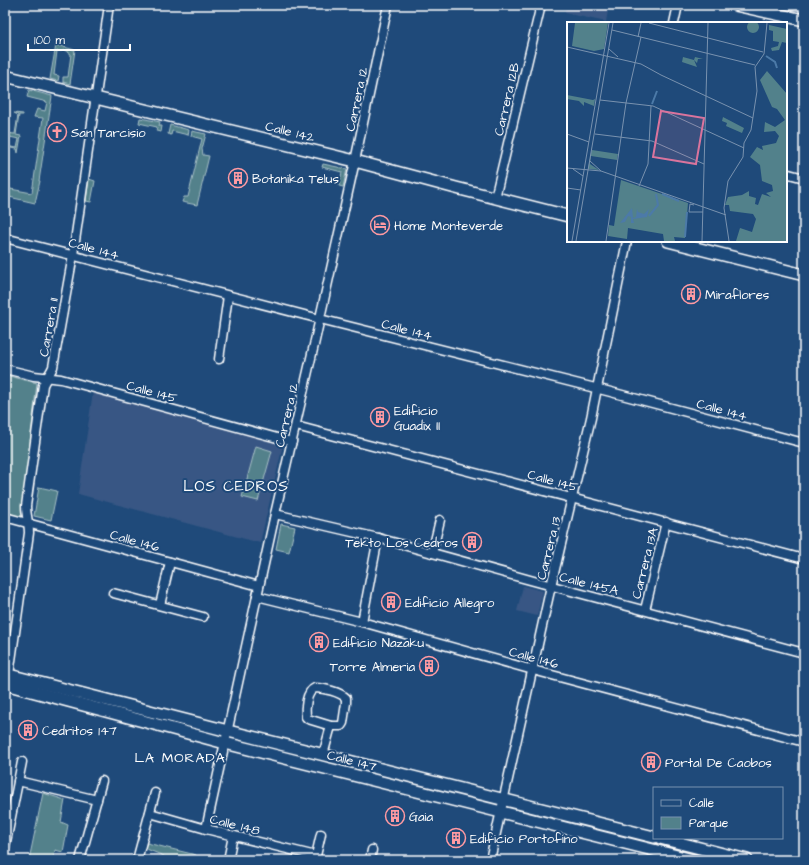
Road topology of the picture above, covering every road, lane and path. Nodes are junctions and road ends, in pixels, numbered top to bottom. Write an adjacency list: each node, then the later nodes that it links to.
1 (109, 5): 9 (street, Carrera 11)
2 (388, 5): 10 (street, Carrera 12)
3 (540, 5): 13 (street, Carrera 12B)
4 (678, 5): 7 (street)
5 (735, 5): 6 (main road)
6 (804, 20)
7 (674, 22)
8 (5, 76): 9 (main road, Calle 142)
9 (95, 98): 10 (main road, Calle 142); 18 (street, Carrera 11)
10 (355, 161): 13 (main road, Calle 142); 21 (street, Carrera 12)
11 (789, 174): 12 (street)
12 (804, 178)
13 (495, 198): 14 (main road, Calle 142)
14 (567, 216)
15 (5, 238): 18 (street, Calle 144)
16 (628, 242): 25 (street, Carrera 13)
17 (672, 242): 19 (main road)
18 (73, 254): 20 (street, Calle 144); 24 (street, Carrera 11)
19 (804, 275)
20 (228, 296): 21 (street, Calle 144); 22 (street)
21 (320, 319): 25 (street, Calle 144); 26 (street, Carrera 12)
22 (219, 359)
23 (5, 368): 24 (street, Calle 145)
24 (46, 377): 27 (street, Calle 145); 34 (street, Carrera 11)
25 (598, 389): 28 (street, Calle 144); 29 (street, Carrera 13)
26 (296, 426): 27 (street, Carrera 12); 29 (street, Calle 145)
27 (292, 442): 30 (street, Carrera 12)
28 (804, 443)
29 (572, 498): 33 (street, Calle 145); 40 (street, Carrera 13)
30 (275, 514): 35 (street, Calle 145A); 39 (street, Carrera 12)
31 (5, 518): 34 (street, Calle 146)
32 (440, 520): 36 (street)
33 (666, 522): 37 (street, Calle 145); 44 (street, Carrera 13A)
34 (29, 524): 38 (street, Calle 146); 49 (street, Carrera 11)
35 (378, 538): 36 (street, Calle 145A); 46 (street)
36 (432, 553): 40 (street, Calle 145A)
37 (804, 559)
38 (170, 562): 39 (street, Calle 146); 43 (street)
39 (259, 586): 42 (street, Carrera 12)
40 (551, 586): 44 (street, Calle 145A); 48 (street, Carrera 13)
41 (113, 593): 43 (street)
42 (258, 596): 46 (street, Calle 146); 51 (street, Carrera 12)
43 (160, 605): 45 (street)
44 (644, 610): 47 (street, Calle 145A)
45 (203, 617)
46 (362, 622): 48 (street, Calle 146)
47 (804, 653)
48 (533, 670): 52 (street, Calle 146); 60 (street, Carrera 13)
49 (6, 678): 51 (main road, Calle 147); 53 (main road, Calle 147)
50 (331, 726): 50 (street); 54 (street)
51 (228, 731): 53 (street, Carrera 12); 54 (main road, Calle 147)
52 (804, 742)
53 (225, 743): 61 (main road, Calle 147); 64 (street, Carrera 12)
54 (324, 755): 60 (main road, Calle 147)
55 (22, 762): 56 (street)
56 (18, 781): 59 (street); 63 (street)
57 (102, 781): 59 (street)
58 (155, 793): 62 (street)
59 (97, 800): 72 (street)
60 (504, 800): 61 (street, Carrera 13); 67 (main road, Calle 147)
61 (501, 812): 76 (street, Carrera 13); 77 (main road, Calle 147)
62 (150, 813): 64 (street, Calle 148); 73 (street)
63 (8, 818): 69 (street)
64 (206, 829): 66 (street, Calle 148)
65 (322, 834): 71 (street)
66 (233, 836): 71 (street, Calle 148); 74 (street)
67 (653, 836)
68 (664, 839): 78 (main road)
69 (5, 847)
70 (372, 850): 75 (street)
71 (315, 858)
72 (80, 860)
73 (137, 860)
74 (228, 860)
75 (370, 860)
76 (490, 860)
77 (693, 860)
78 (747, 860)

